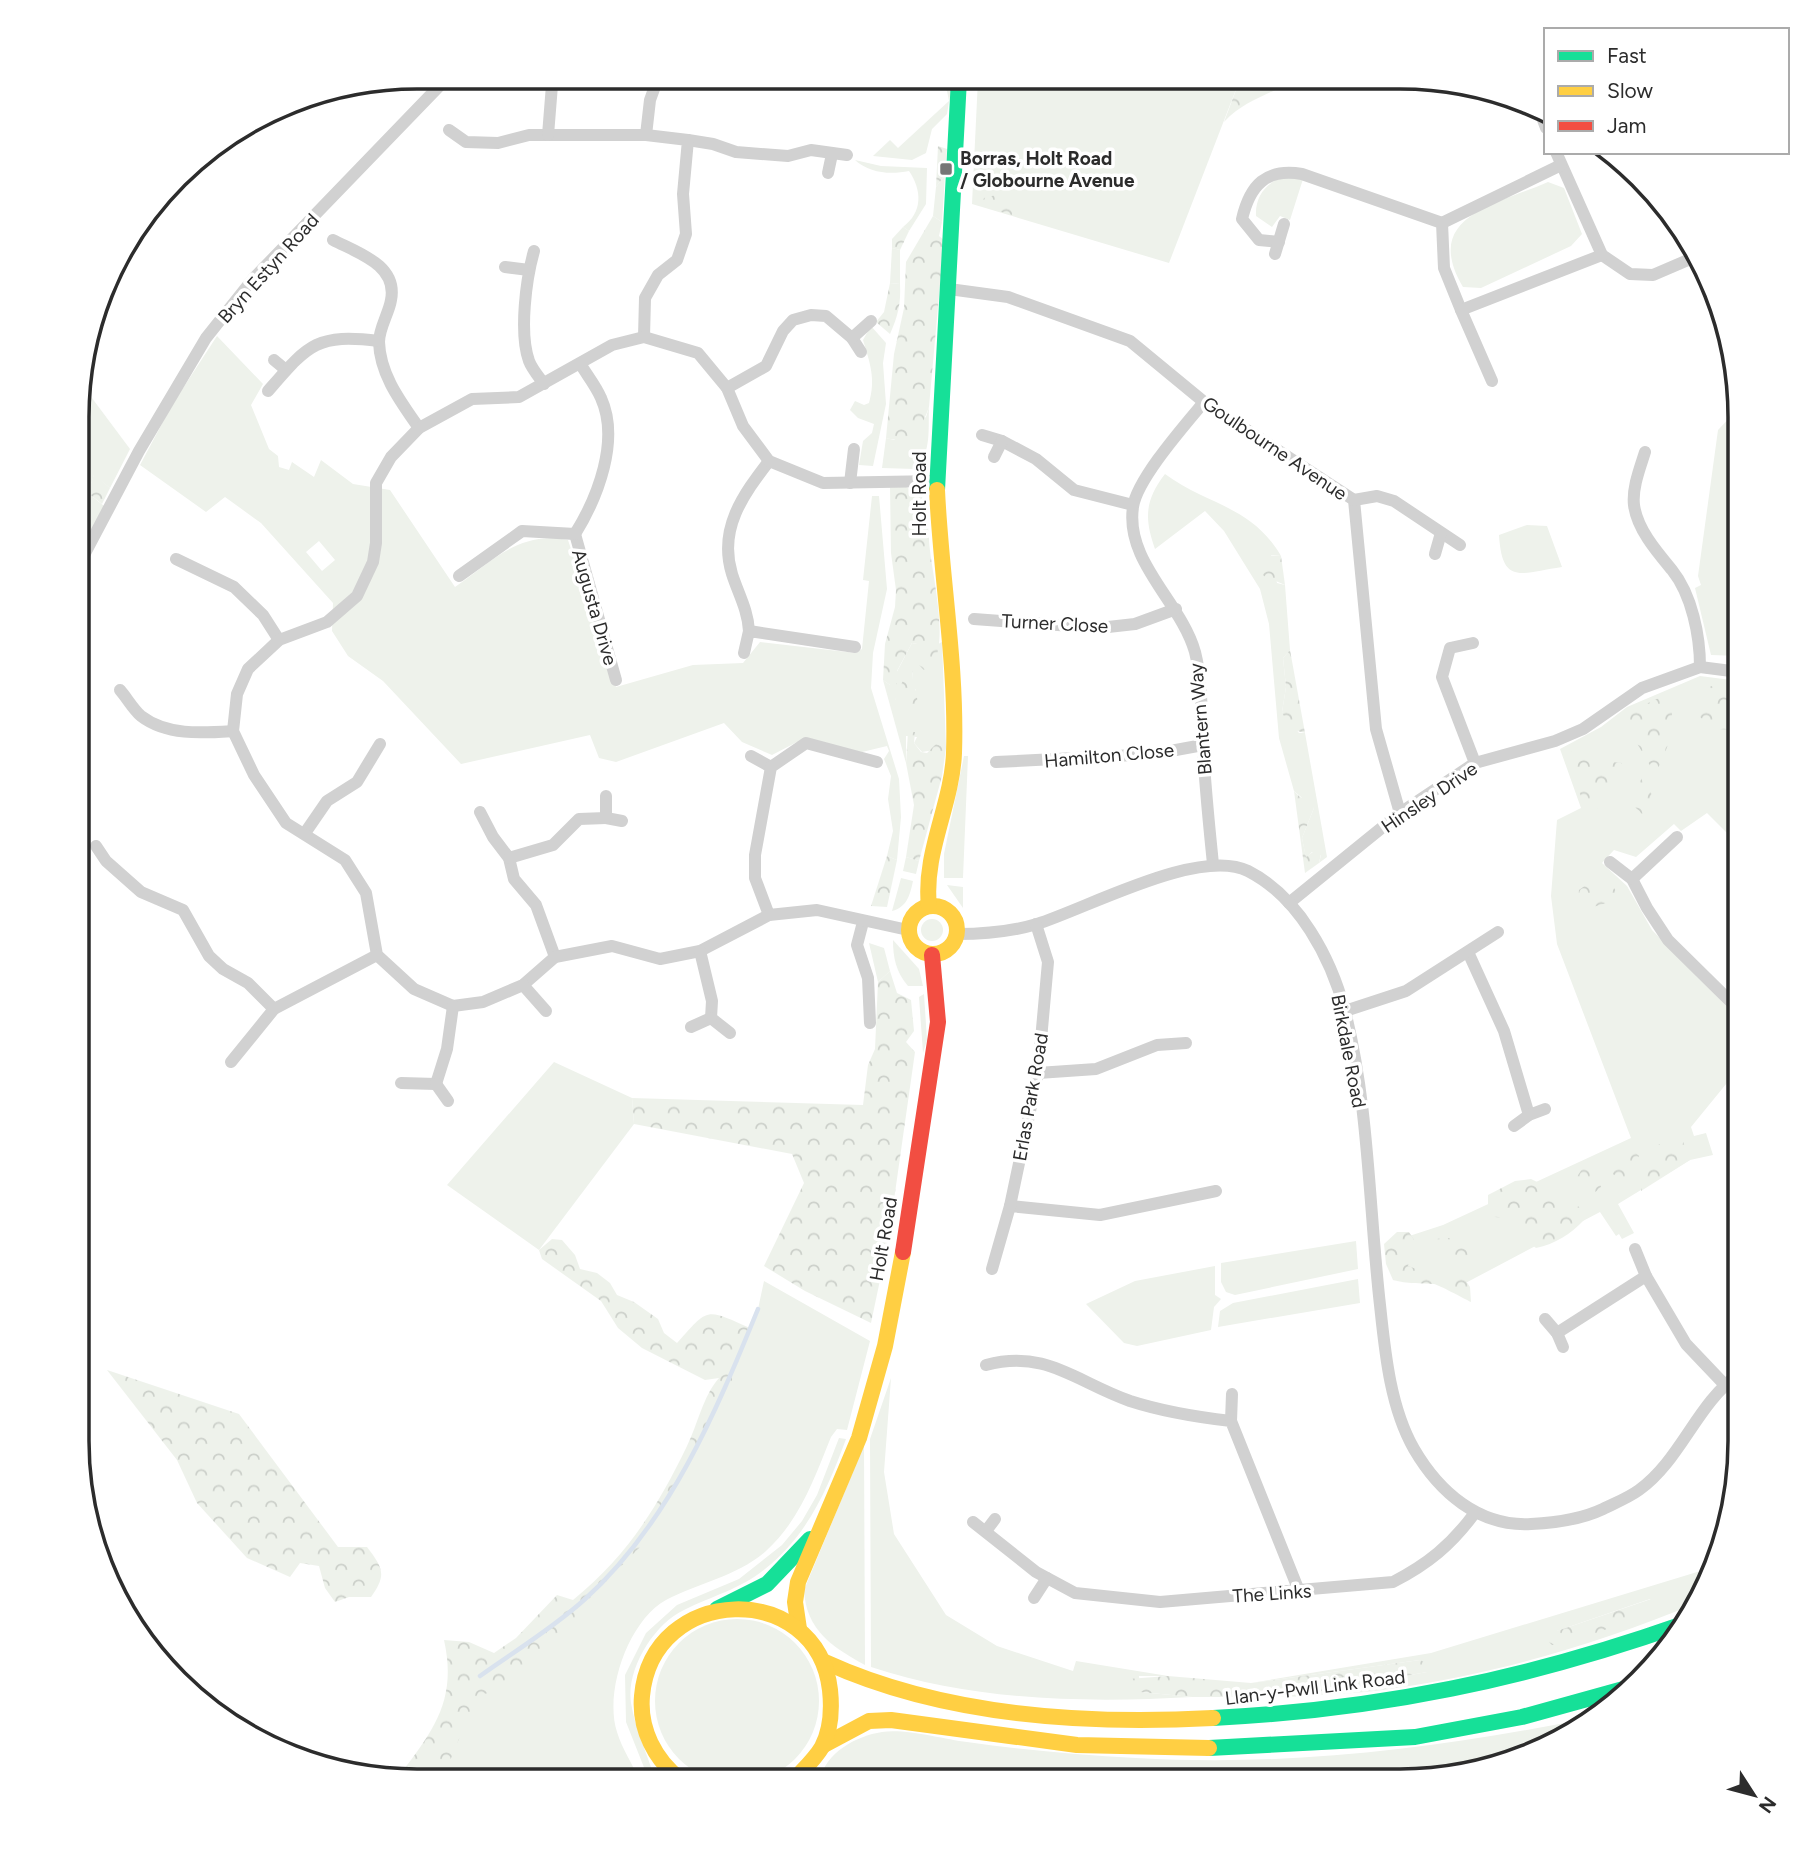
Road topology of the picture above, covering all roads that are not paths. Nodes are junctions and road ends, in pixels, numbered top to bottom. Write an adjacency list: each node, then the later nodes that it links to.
1 (436, 89): 50 (street, Bryn Estyn Road)
2 (552, 89): 6 (street)
3 (654, 89): 7 (street)
4 (960, 89): 21 (main road, Holt Road)
5 (449, 130): 6 (street)
6 (548, 135): 7 (street)
7 (646, 135): 8 (street)
8 (688, 141): 9 (street); 24 (street)
9 (832, 154): 10 (street); 12 (street)
10 (847, 155)
11 (1558, 159): 13 (street); 17 (street)
12 (828, 173)
13 (1442, 223): 14 (street); 22 (street)
14 (1284, 224)
15 (333, 240): 26 (street)
16 (534, 251): 20 (street)
17 (1602, 255): 18 (street); 22 (street)
18 (1688, 260)
19 (505, 267): 20 (street)
20 (529, 270): 32 (street)
21 (949, 289): 35 (street, Goulbourne Avenue); 43 (main road, Holt Road)
22 (1461, 310): 31 (street)
23 (871, 321): 25 (street)
24 (644, 337): 29 (street); 33 (street)
25 (852, 338): 27 (street); 33 (street)
26 (379, 341): 30 (street); 36 (street)
27 (861, 352)
28 (274, 360): 30 (street)
29 (581, 365): 32 (street); 48 (street, Augusta Drive)
30 (286, 370): 34 (street)
31 (1492, 381)
32 (544, 384): 36 (street)
33 (727, 388): 42 (street)
34 (268, 391)
35 (1204, 402): 45 (street, Goulbourne Avenue); 46 (street)
36 (419, 428): 57 (street)
37 (982, 435): 38 (street)
38 (1002, 441): 41 (street); 46 (street)
39 (854, 449): 44 (street)
40 (1645, 452): 61 (street)
41 (994, 457)
42 (769, 461): 44 (street); 56 (street)
43 (937, 481): 44 (street); 88 (main road, Holt Road)
44 (850, 483)
45 (1353, 500): 47 (street); 77 (street, Goulbourne Avenue)
46 (1133, 505): 54 (street, Blantern Way)
47 (1441, 533): 49 (street); 51 (street)
48 (575, 534): 53 (street, Augusta Drive); 63 (street, Augusta Drive)
49 (1460, 545)
50 (89, 546)
51 (1435, 554)
52 (176, 559): 57 (street)
53 (459, 576)
54 (1175, 608): 55 (street, Turner Close); 67 (street, Blantern Way)
55 (974, 620)
56 (749, 631): 59 (street); 60 (street)
57 (279, 640): 65 (street)
58 (1473, 643): 72 (street)
59 (855, 647)
60 (744, 653)
61 (1700, 667): 62 (street, Hinsley Drive); 72 (street, Hinsley Drive)
62 (1728, 671)
63 (616, 680)
64 (120, 690): 65 (street)
65 (233, 731): 80 (street)
66 (380, 744): 80 (street)
67 (1203, 745): 71 (street, Hamilton Close); 85 (street, Blantern Way)
68 (751, 756): 73 (street)
69 (877, 762): 73 (street)
70 (996, 762): 71 (street, Hamilton Close)
71 (1015, 762): 74 (street)
72 (1475, 763): 77 (street, Hinsley Drive)
73 (771, 767): 89 (street)
74 (1014, 776)
75 (606, 796): 78 (street)
76 (480, 812): 83 (street)
77 (1401, 813): 87 (street, Hinsley Drive)
78 (606, 818): 79 (street); 83 (street)
79 (622, 821)
80 (305, 833): 98 (street)
81 (1677, 837): 86 (street)
82 (96, 846): 103 (street)
83 (509, 858): 99 (street)
84 (1609, 862): 86 (street)
85 (1213, 864): 87 (street, Birkdale Road); 91 (street, Birkdale Road)
86 (1632, 879): 101 (street)
87 (1289, 903): 104 (street, Birkdale Road)
88 (929, 906): 92 (main road); 94 (main road)
89 (769, 915): 90 (street); 95 (street)
90 (863, 922): 92 (street); 107 (street)
91 (1036, 924): 94 (street, Birkdale Road); 112 (street, Erlas Park Road)
92 (908, 930): 97 (main road)
93 (1499, 932): 96 (street)
94 (957, 934): 97 (main road)
95 (700, 951): 99 (street); 106 (street)
96 (1468, 952): 104 (street); 117 (street)
97 (932, 954): 134 (main road, Holt Road)
98 (377, 955): 102 (street); 103 (street)
99 (555, 957): 100 (street)
100 (523, 985): 102 (street); 105 (street)
101 (1728, 999)
102 (453, 1006): 114 (street)
103 (275, 1009): 111 (street)
104 (1345, 1011): 132 (street, Birkdale Road)
105 (545, 1012)
106 (711, 1018): 108 (street); 109 (street)
107 (870, 1023)
108 (691, 1027)
109 (730, 1033)
110 (1186, 1043): 112 (street)
111 (231, 1062)
112 (1038, 1073): 120 (street, Erlas Park Road)
113 (401, 1083): 114 (street)
114 (436, 1084): 115 (street)
115 (448, 1101)
116 (1545, 1109): 117 (street)
117 (1529, 1115): 118 (street)
118 (1514, 1126)
119 (1216, 1191): 120 (street)
120 (1010, 1206): 122 (street, Erlas Park Road)
121 (1635, 1249): 123 (street)
122 (992, 1269)
123 (1646, 1276): 125 (street); 129 (street)
124 (1545, 1319): 125 (street)
125 (1557, 1333): 126 (street)
126 (1563, 1347)
127 (986, 1365): 131 (street)
128 (1728, 1381): 129 (street)
129 (1724, 1384): 132 (street)
130 (1232, 1394): 131 (street)
131 (1231, 1421): 138 (street)
132 (1474, 1514): 138 (street, The Links)
133 (995, 1519): 136 (street)
134 (824, 1521): 140 (main road, Holt Road); 141 (main road, Holt Road)
135 (973, 1522): 136 (street, The Links)
136 (986, 1531): 137 (street, The Links)
137 (1047, 1578): 138 (street, The Links); 139 (street)
138 (1299, 1591)
139 (1034, 1598)
140 (717, 1609): 141 (main road); 146 (main road, Holt Road)
141 (799, 1629): 143 (main road)
142 (1668, 1630): 143 (main road, Llan-y-Pwll Link Road)
143 (825, 1662): 145 (main road)
144 (1609, 1693): 145 (main road)
145 (824, 1745): 149 (main road)
146 (659, 1759): 147 (main road, Holt Road); 148 (main road)
147 (663, 1769)
148 (669, 1769)
149 (807, 1769)

